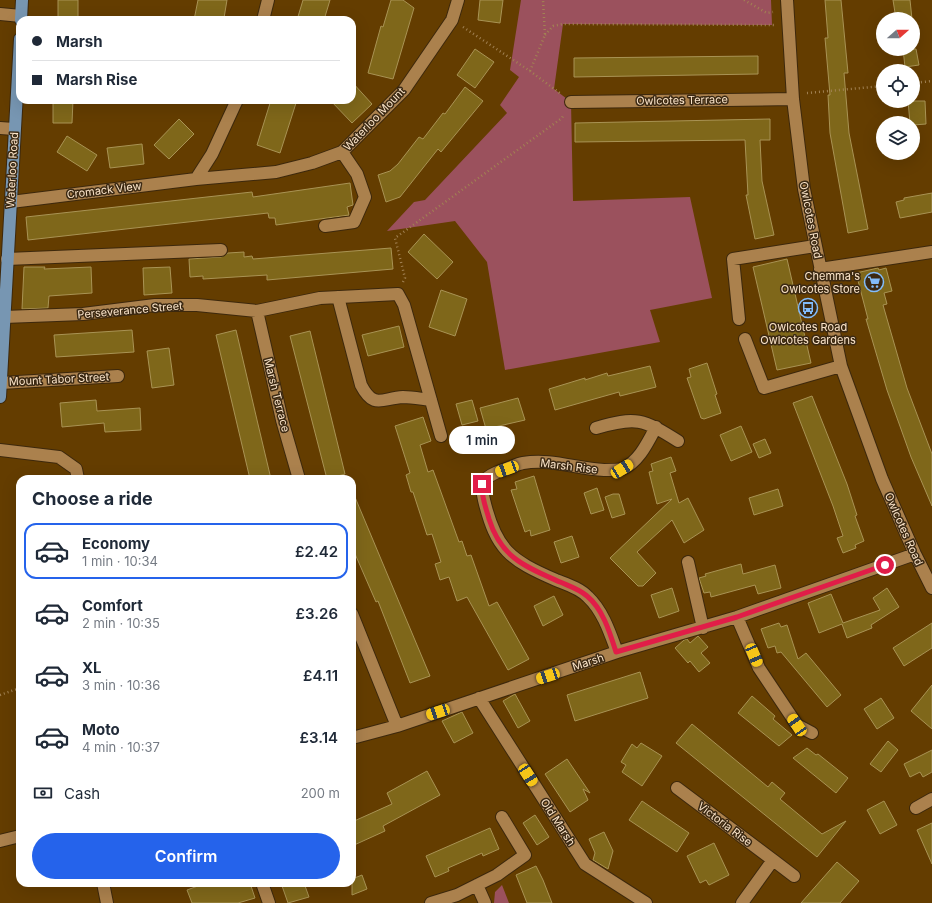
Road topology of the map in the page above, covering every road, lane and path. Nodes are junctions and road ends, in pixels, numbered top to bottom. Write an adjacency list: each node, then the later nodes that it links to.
1 (22, 0): 8 (main road)
2 (268, 0): 9 (street)
3 (458, 0): 11 (street, Waterloo Mount)
4 (543, 0): 13 (path)
5 (744, 0): 6 (path)
6 (788, 6): 12 (street, Owlcotes Road)
7 (0, 14): 10 (street)
8 (21, 16)
9 (264, 16)
10 (16, 17)
11 (452, 20): 14 (path); 24 (street, Waterloo Mount)
12 (788, 25): 13 (path); 18 (street, Owlcotes Road)
13 (545, 35): 14 (path)
14 (530, 72): 20 (path)
15 (932, 81): 16 (path)
16 (920, 82)
17 (876, 87): 18 (path)
18 (792, 97): 20 (street, Owlcotes Terrace); 28 (street, Owlcotes Road)
19 (16, 99): 23 (main road, Waterloo Road)
20 (571, 102): 33 (path)
21 (234, 104): 25 (street)
22 (0, 128): 23 (street)
23 (14, 129): 26 (main road, Waterloo Road)
24 (342, 152): 25 (street, Waterloo Mount); 27 (street)
25 (196, 179): 26 (street, Cromack View)
26 (11, 202): 31 (main road, Waterloo Road)
27 (325, 226)
28 (815, 246): 32 (street, Owlcotes Road); 37 (street)
29 (221, 250): 31 (street)
30 (932, 252): 32 (street)
31 (7, 259): 36 (main road, Waterloo Road)
32 (820, 269): 39 (street, Owlcotes Road)
33 (398, 294): 34 (street, Perseverance Street); 43 (street)
34 (338, 297): 35 (street, Perseverance Street); 43 (street)
35 (257, 311): 36 (street, Perseverance Street); 50 (street, Marsh Terrace)
36 (4, 317): 41 (main road, Waterloo Road)
37 (739, 319)
38 (745, 339): 39 (street)
39 (841, 366): 51 (street, Owlcotes Road)
40 (118, 376): 41 (street, Mount Tabor Street)
41 (0, 390): 42 (main road, Waterloo Road)
42 (0, 397)
43 (431, 400): 46 (street)
44 (656, 427): 45 (street); 47 (street); 57 (street, Marsh Rise)
45 (596, 428)
46 (441, 436)
47 (678, 441)
48 (0, 450): 49 (street)
49 (77, 475)
50 (298, 475)
51 (915, 554): 53 (street, Owlcotes Road); 54 (street, Marsh)
52 (688, 562): 56 (street)
53 (932, 588)
54 (737, 617): 56 (street, Marsh); 62 (street)
55 (356, 624): 61 (street)
56 (703, 628): 57 (street, Marsh)
57 (616, 652): 60 (street, Marsh)
58 (16, 689): 59 (path)
59 (0, 695)
60 (479, 698): 61 (street, Marsh); 79 (street, Old Marsh)
61 (398, 726): 63 (street, Marsh)
62 (812, 733)
63 (356, 737)
64 (677, 788): 70 (street, Victoria Rise)
65 (932, 799): 66 (street)
66 (916, 808)
67 (502, 817): 72 (street)
68 (16, 837): 69 (street)
69 (0, 841)
70 (772, 860): 71 (street, Victoria Rise); 80 (street)
71 (794, 876)
72 (477, 885): 77 (street); 78 (street)
73 (104, 887): 75 (street)
74 (263, 887): 76 (street)
75 (107, 903)
76 (269, 903)
77 (431, 903)
78 (485, 903)
79 (646, 903)
80 (742, 903)

